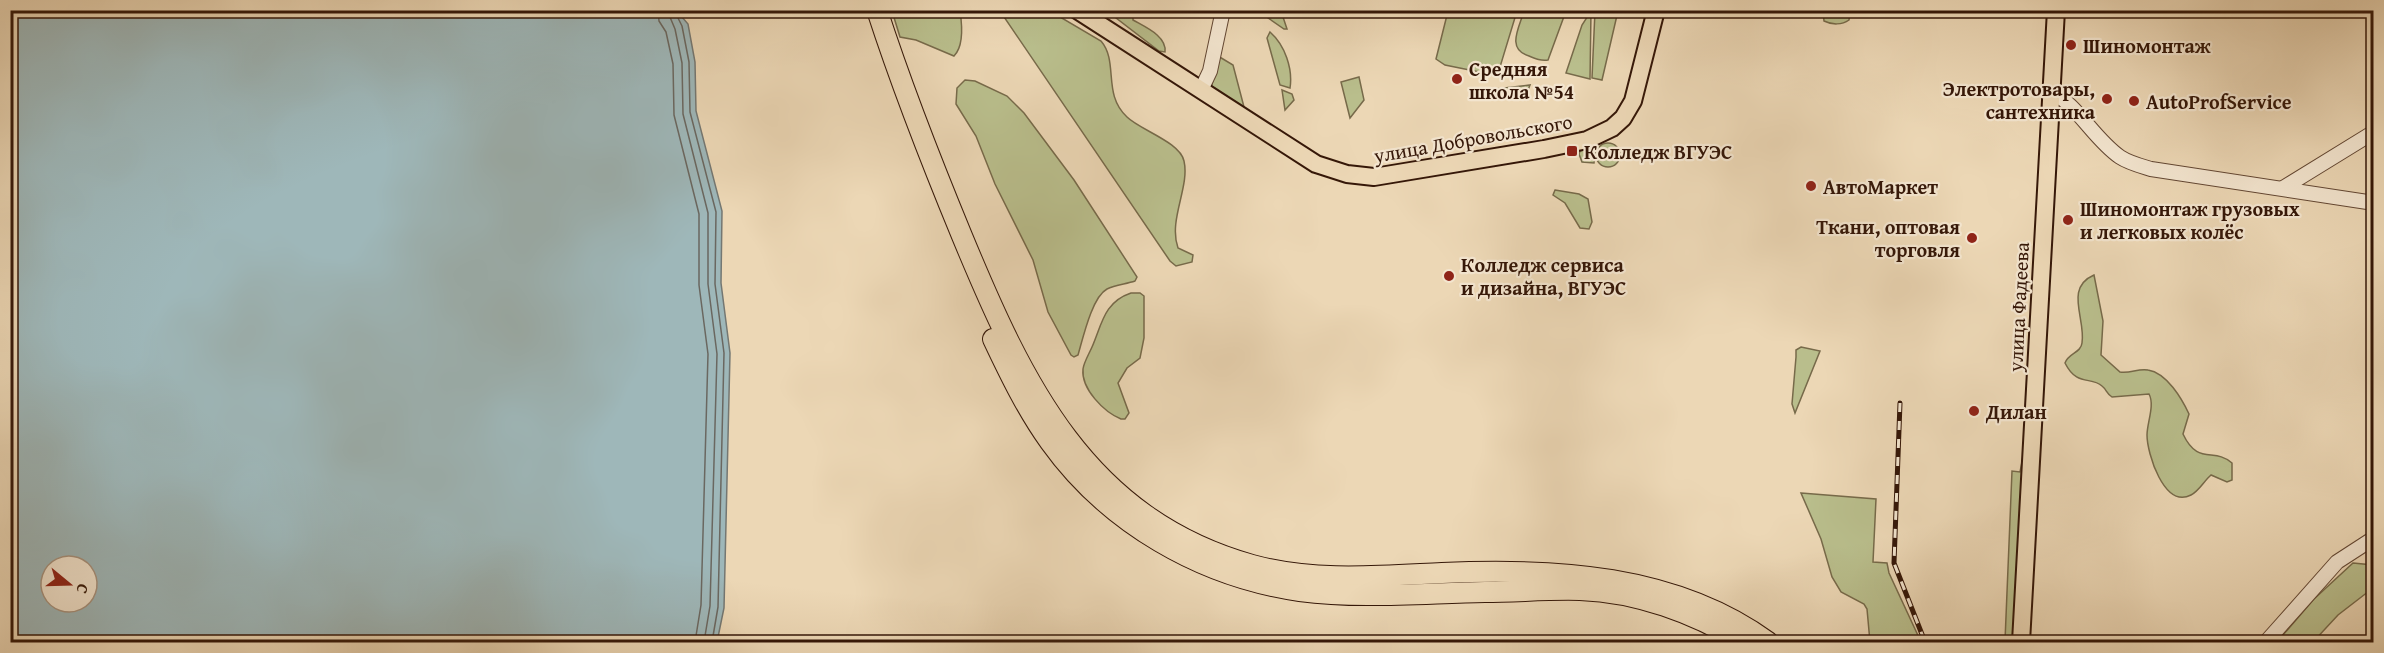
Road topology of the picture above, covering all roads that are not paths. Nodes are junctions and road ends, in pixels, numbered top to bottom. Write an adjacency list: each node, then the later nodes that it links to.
1 (863, 10): 13 (highway)
2 (877, 10): 14 (highway)
3 (1077, 10): 7 (main road, улица Добровольского)
4 (1223, 10): 7 (street)
5 (1656, 10): 7 (main road, улица Добровольского)
6 (2056, 10): 8 (main road, улица Фадеева)
7 (1201, 90)
8 (2051, 91): 10 (street); 15 (main road, улица Фадеева)
9 (2373, 132): 10 (street)
10 (2283, 188): 11 (street)
11 (2373, 203)
12 (2373, 538): 16 (street)
13 (1742, 642)
14 (1768, 642)
15 (2021, 642)
16 (2266, 642)

